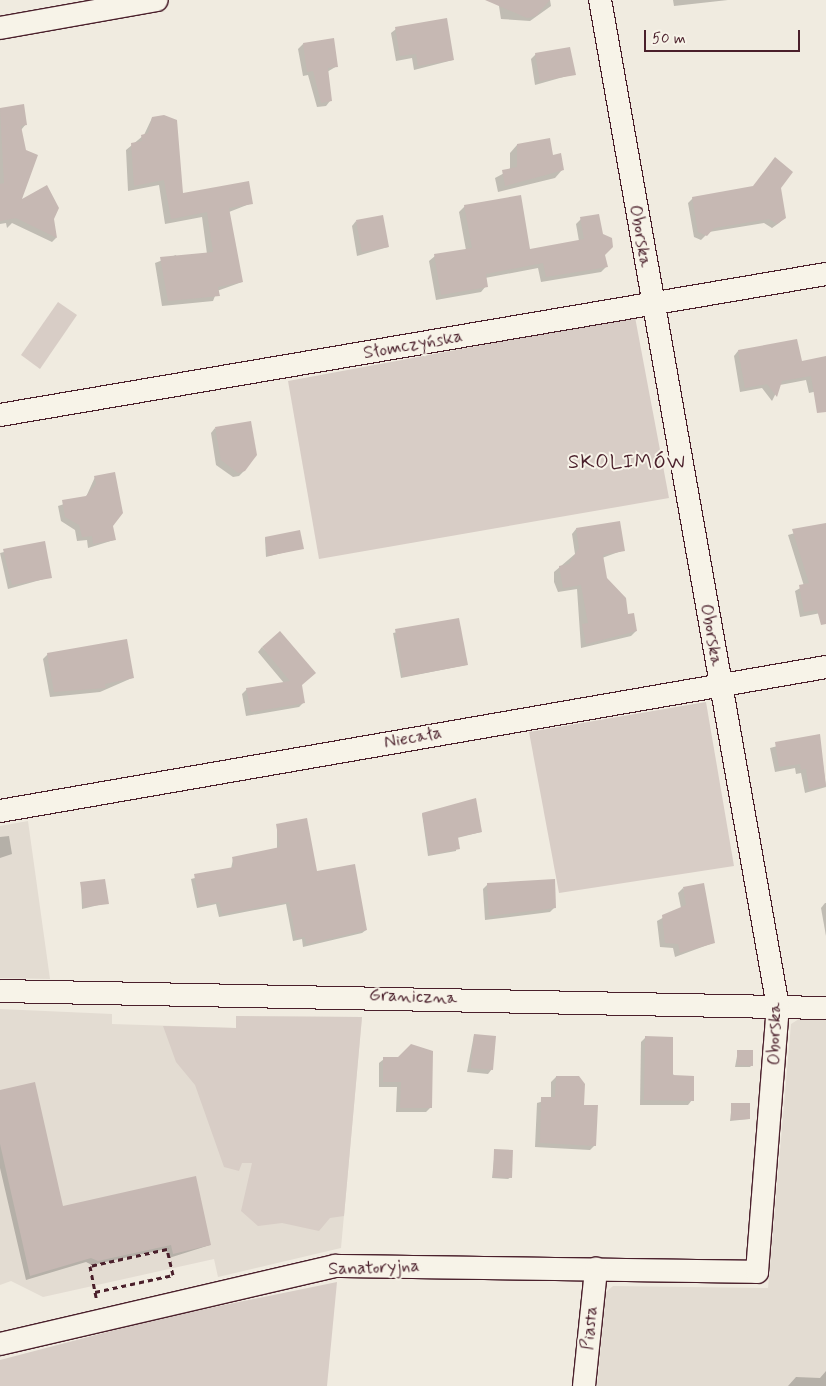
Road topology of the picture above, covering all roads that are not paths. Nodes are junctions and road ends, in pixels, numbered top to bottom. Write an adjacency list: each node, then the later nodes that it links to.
1 (157, 0): 3 (street)
2 (600, 0): 5 (street, Oborska)
3 (0, 28)
4 (826, 274): 5 (street, Słomczyńska)
5 (652, 304): 6 (street, Słomczyńska); 8 (street, Oborska)
6 (0, 415)
7 (826, 667): 8 (street, Niecała)
8 (720, 685): 9 (street, Niecała); 11 (street, Oborska)
9 (0, 811)
10 (0, 991): 11 (street, Graniczna)
11 (778, 1007): 12 (street, Graniczna); 14 (street, Oborska)
12 (826, 1008)
13 (596, 1269): 14 (street, Sanatoryjna); 15 (street, Sanatoryjna); 16 (street, Piasta)
14 (757, 1272)
15 (0, 1344)
16 (584, 1386)

